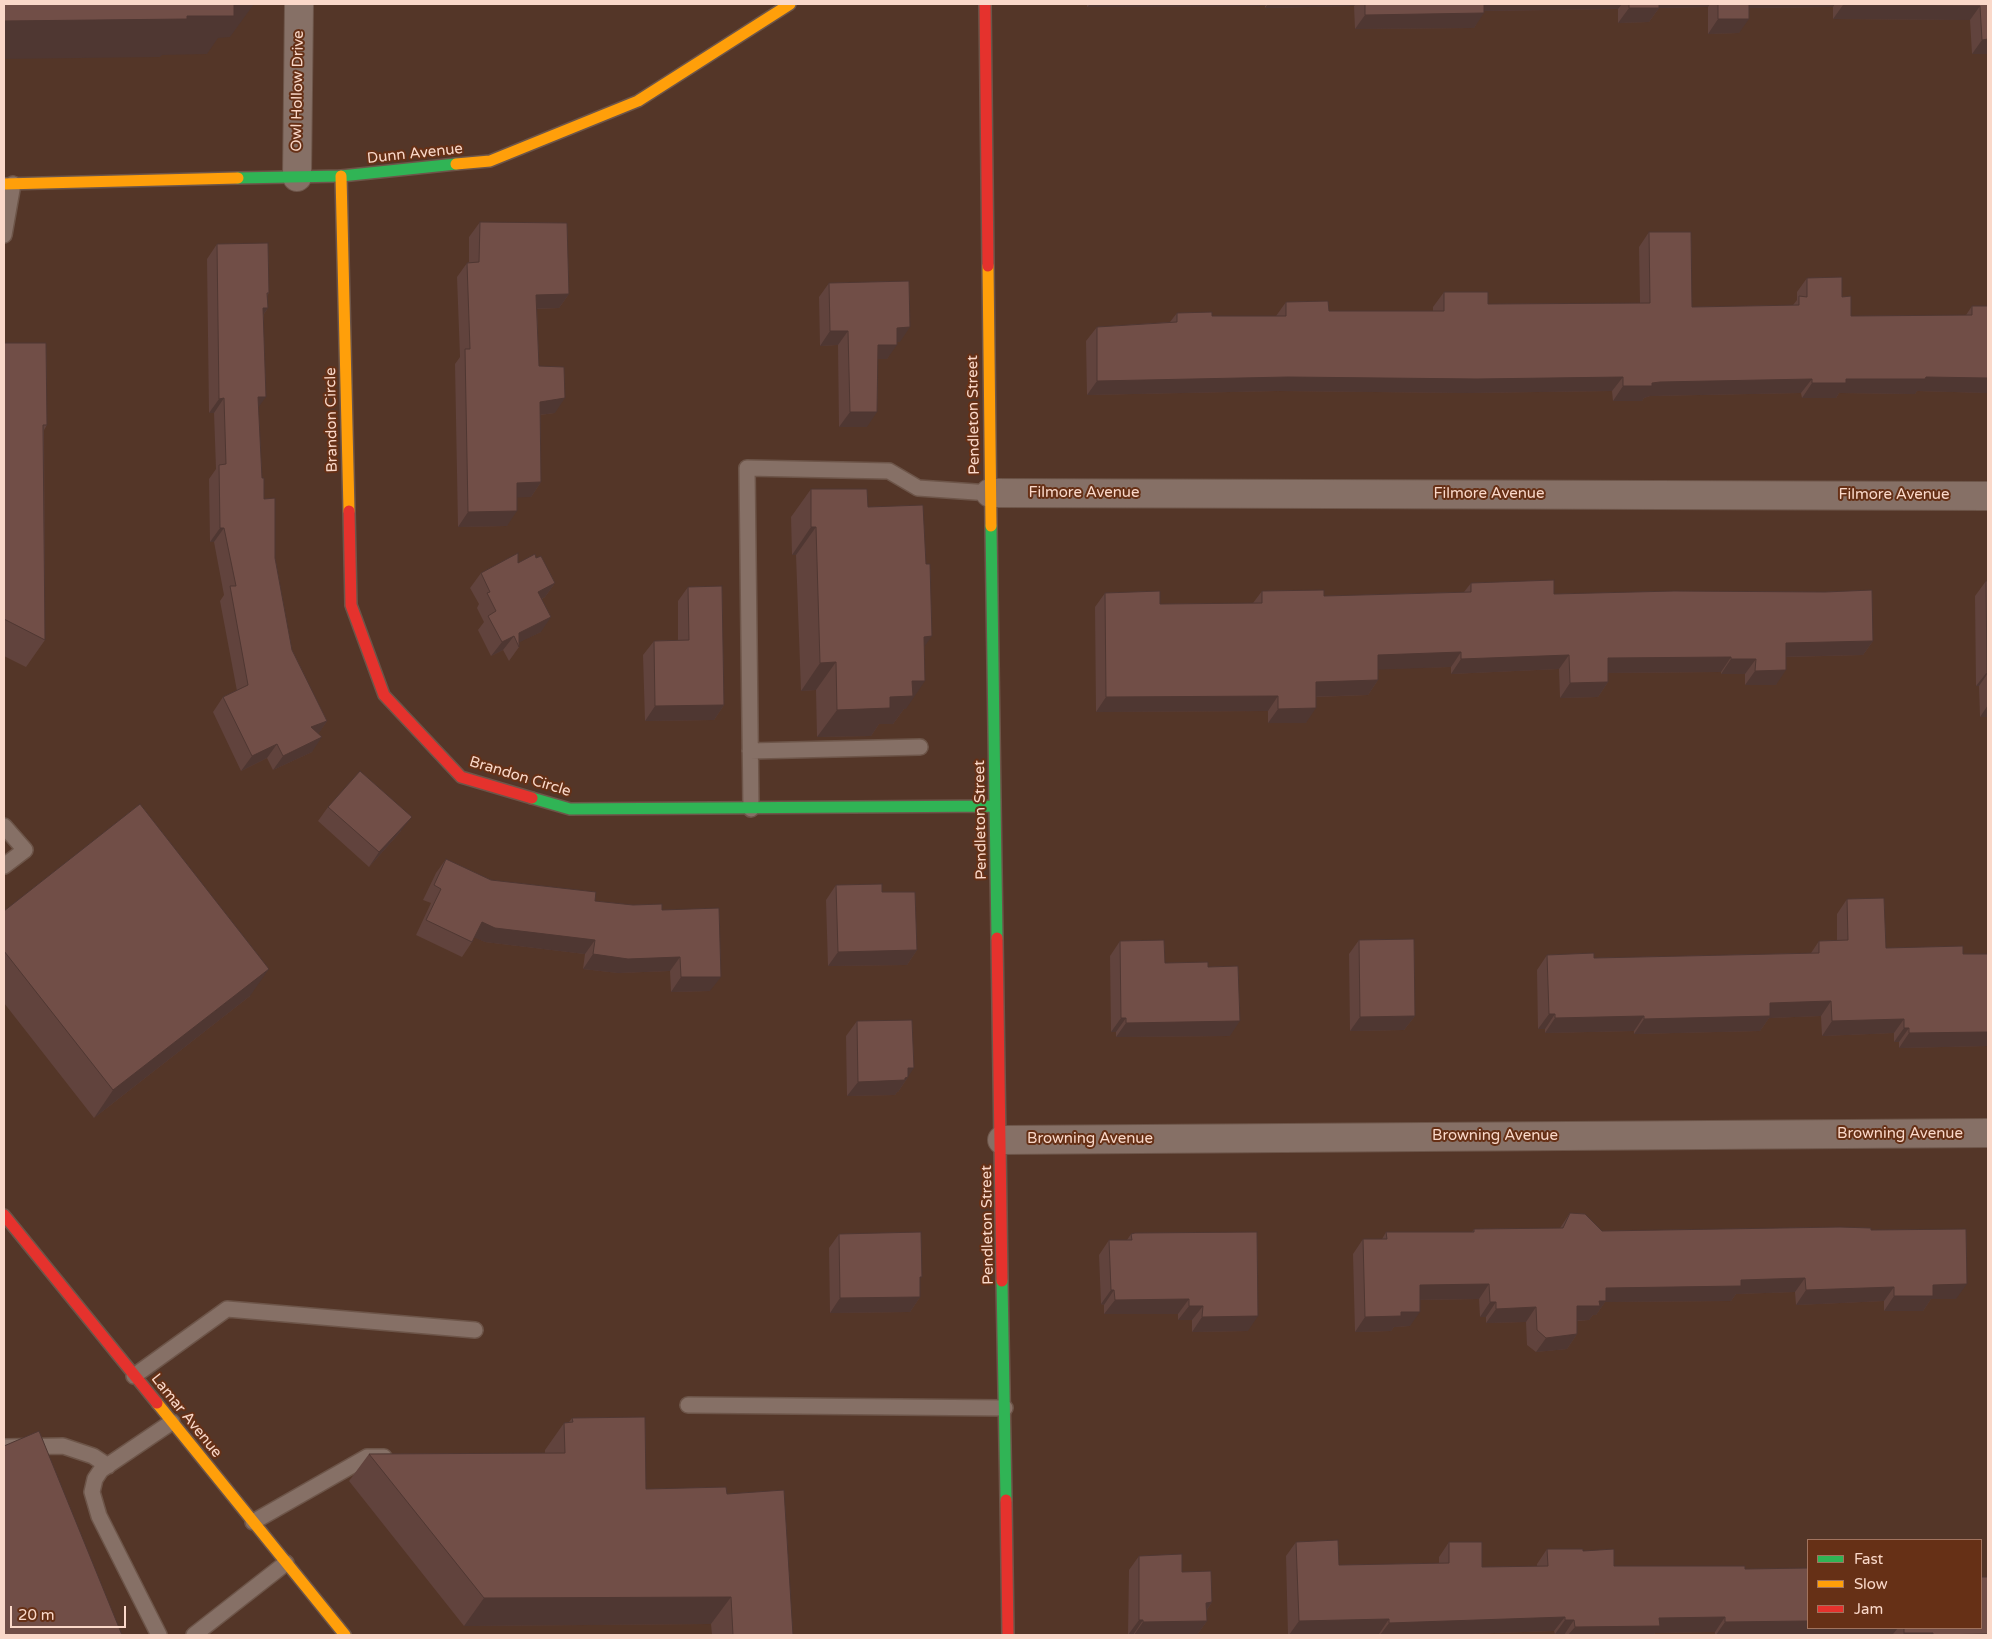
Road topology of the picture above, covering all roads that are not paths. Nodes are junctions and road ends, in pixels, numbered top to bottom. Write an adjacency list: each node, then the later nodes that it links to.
1 (299, 4): 5 (street, Owl Hollow Drive)
2 (790, 4): 4 (main road, Dunn Avenue)
3 (985, 4): 8 (main road, Pendleton Street)
4 (341, 176): 5 (main road, Dunn Avenue); 13 (main road, Brandon Circle)
5 (297, 177): 6 (main road, Dunn Avenue)
6 (8, 184): 7 (lane)
7 (4, 235)
8 (990, 493): 9 (street, Filmore Avenue); 11 (lane); 12 (main road, Pendleton Street)
9 (1988, 496)
10 (920, 747): 11 (lane)
11 (750, 751): 13 (lane)
12 (995, 806): 13 (main road, Brandon Circle); 17 (main road, Pendleton Street)
13 (751, 809)
14 (4, 826): 15 (lane)
15 (4, 866)
16 (1988, 1133): 17 (street, Browning Avenue)
17 (1002, 1140): 22 (main road, Pendleton Street)
18 (4, 1215): 20 (main road, Lamar Avenue)
19 (475, 1330): 20 (lane)
20 (134, 1376): 23 (main road, Lamar Avenue)
21 (688, 1405): 22 (lane)
22 (1005, 1408): 32 (main road, Pendleton Street)
23 (172, 1422): 26 (lane); 27 (main road, Lamar Avenue)
24 (4, 1447): 26 (lane)
25 (395, 1458): 27 (lane)
26 (108, 1466): 29 (lane)
27 (253, 1522): 28 (main road, Lamar Avenue)
28 (286, 1563): 30 (lane); 31 (main road, Lamar Avenue)
29 (159, 1635)
30 (194, 1635)
31 (345, 1635)
32 (1008, 1635)

